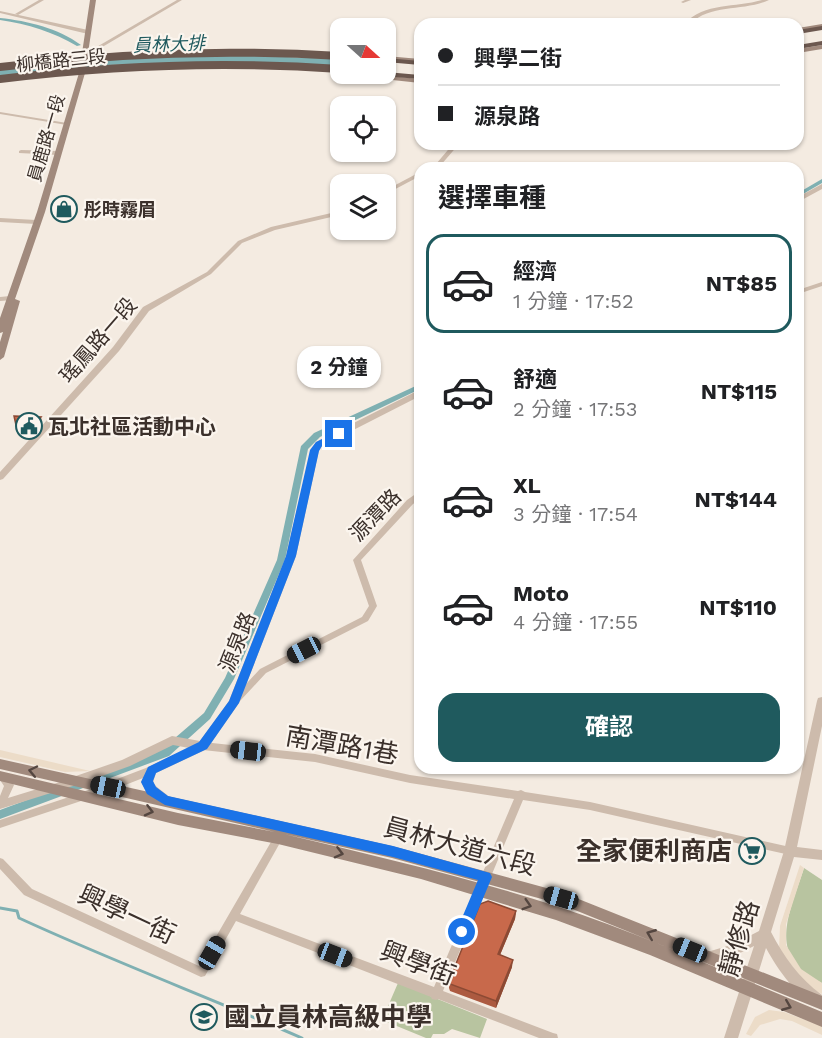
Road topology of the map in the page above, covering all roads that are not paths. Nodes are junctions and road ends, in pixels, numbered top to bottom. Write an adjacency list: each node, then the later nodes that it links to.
1 (33, 0): 6 (street)
2 (93, 0): 13 (main road, 員鹿路一段)
3 (180, 0): 18 (street)
4 (689, 0): 7 (street)
5 (767, 0): 10 (street)
6 (41, 1): 9 (street)
7 (683, 2)
8 (0, 12): 9 (street)
9 (17, 14): 13 (street)
10 (695, 18)
11 (822, 27): 12 (highway)
12 (804, 30)
13 (88, 33): 18 (main road, 員鹿路一段)
14 (822, 45): 15 (highway)
15 (804, 48)
16 (330, 55): 18 (main road, 柳橋路三段)
17 (330, 55): 21 (highway, bridge)
18 (85, 57): 21 (main road, 柳橋路三段); 23 (main road, 員鹿路一段, bridge)
19 (396, 60): 20 (highway)
20 (414, 61)
21 (0, 65)
22 (330, 70): 29 (highway, bridge)
23 (82, 71): 24 (main road, 柳橋路三段); 29 (main road, 柳橋路三段); 31 (main road, 員鹿路一段)
24 (330, 71)
25 (396, 76): 27 (highway)
26 (396, 77): 28 (main road)
27 (414, 78)
28 (414, 79)
29 (0, 80)
30 (0, 113): 31 (street)
31 (67, 124): 34 (main road, 員鹿路一段)
32 (451, 150): 35 (street)
33 (21, 152): 34 (street)
34 (58, 153): 40 (main road, 員鹿路一段)
35 (441, 162)
36 (414, 177): 38 (street)
37 (822, 186): 39 (street)
38 (396, 187)
39 (804, 196)
40 (41, 212): 43 (main road, 員鹿路一段); 49 (main road, 員鹿路一段)
41 (330, 215): 51 (street, 瑤鳳路一段)
42 (0, 220): 43 (street)
43 (36, 222): 46 (main road, 員鹿路一段)
44 (822, 284): 45 (street)
45 (804, 290)
46 (10, 298): 47 (street); 48 (main road, 員鹿路一段)
47 (0, 299)
48 (0, 330)
49 (0, 357)
50 (414, 396): 54 (street, 源泉路)
51 (0, 477)
52 (414, 499): 54 (street, 源潭路)
53 (822, 701): 67 (street, 靜修路)
54 (234, 703): 55 (street, 源泉路)
55 (203, 746): 56 (street, 源泉路); 58 (street); 61 (street, 南潭路1巷)
56 (152, 770): 59 (street, 源泉路); 63 (street)
57 (1, 772): 58 (main road, 員林大道六段, one-way to 57); 60 (main road, 員林大道六段); 64 (street)
58 (77, 780): 59 (main road, 員林大道六段); 60 (street)
59 (108, 787): 62 (street, 源泉路); 63 (main road, 員林大道六段)
60 (51, 788): 62 (main road, 員林大道六段); 64 (street)
61 (521, 794): 67 (street, 南潭路1巷); 70 (street)
62 (87, 795): 65 (street, 源泉路); 66 (main road, 員林大道六段, one-way to 66)
63 (165, 800): 70 (main road, 員林大道六段)
64 (0, 805)
65 (0, 824)
66 (278, 837): 71 (main road, 員林大道六段, one-way to 71); 72 (street, 興學一街)
67 (790, 851): 68 (street); 73 (street, 靜修路)
68 (822, 855)
69 (0, 862): 72 (street, 興學一街)
70 (486, 877): 71 (street); 74 (main road, 員林大道六段, one-way to 70)
71 (480, 891): 75 (main road, 員林大道六段, one-way to 75); 76 (street)
72 (234, 916): 76 (street, 興學街)
73 (765, 934): 74 (street); 75 (street, 靜修路); 77 (street)
74 (708, 957): 75 (main road, 員林大道六段)
75 (750, 983): 77 (main road, 員林大道六段); 78 (main road, 員林大道六段, one-way to 78); 80 (street, 靜修路)
76 (436, 995): 79 (street, 興學街)
77 (822, 1003)
78 (822, 1020)
79 (553, 1038)
80 (731, 1038)

